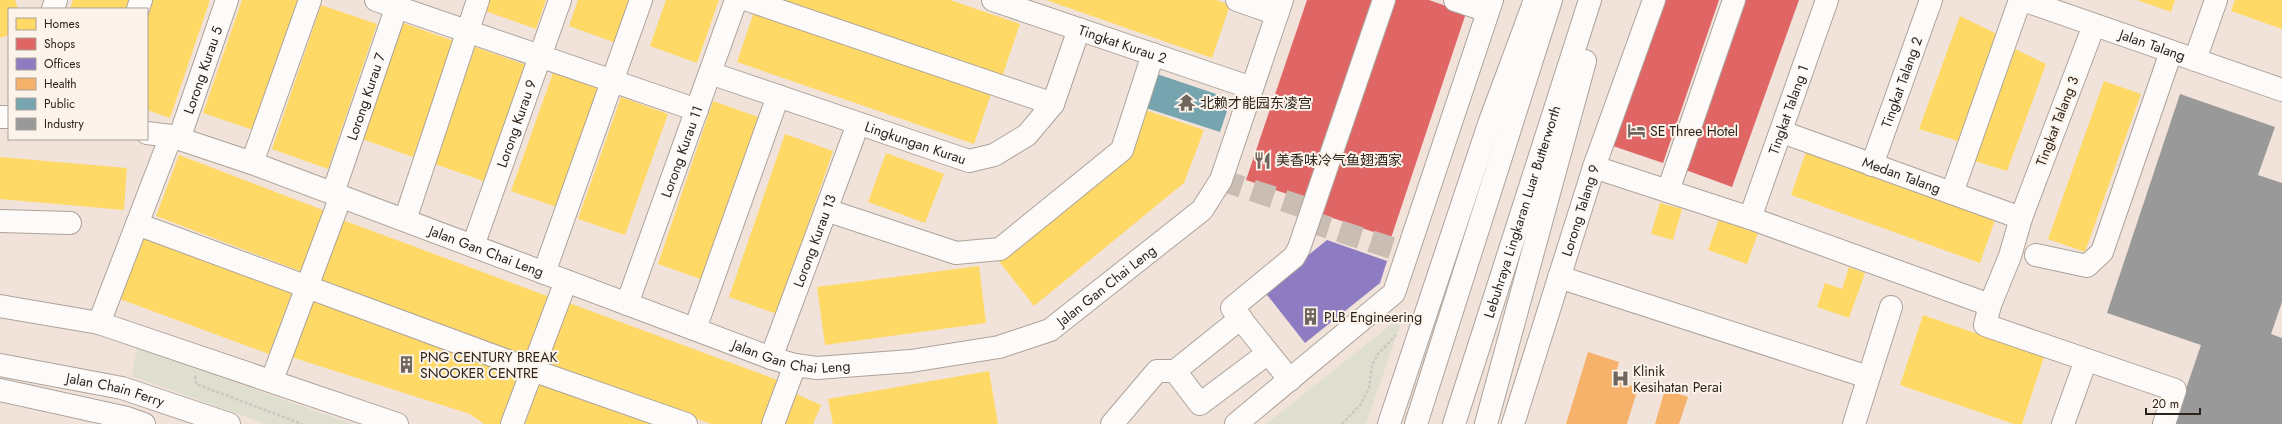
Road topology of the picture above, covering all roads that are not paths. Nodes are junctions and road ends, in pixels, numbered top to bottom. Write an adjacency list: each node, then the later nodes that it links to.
1 (227, 0): 45 (main road, Lorong Kurau 5)
2 (310, 0): 46 (main road)
3 (376, 0): 24 (main road)
4 (478, 0): 30 (main road)
5 (560, 0): 33 (main road, Lorong Kurau 9)
6 (641, 0): 36 (main road)
7 (736, 0): 35 (main road, Lorong Kurau 11)
8 (748, 0): 40 (main road)
9 (993, 0): 25 (main road, Tingkat Kurau 2)
10 (1237, 0): 27 (main road)
11 (1384, 0): 69 (main road)
12 (1454, 0): 26 (main road)
13 (1535, 0): 91 (main road)
14 (1551, 0): 92 (main road)
15 (1590, 0): 93 (main road, Lebuhraya Lingkaran Luar Butterworth)
16 (1602, 0): 94 (main road)
17 (1654, 0): 48 (main road, Lorong Talang 9)
18 (1734, 0): 49 (main road)
19 (1827, 0): 43 (main road, Tingkat Talang 1)
20 (1931, 0): 47 (main road, Tingkat Talang 2)
21 (2020, 0): 50 (main road)
22 (2023, 0): 28 (main road, Jalan Talang)
23 (2216, 0): 34 (main road)
24 (397, 4): 30 (main road); 51 (main road, Lorong Kurau 7)
25 (1015, 4): 29 (main road, Tingkat Kurau 2)
26 (1490, 6): 81 (main road)
27 (1279, 7): 38 (main road, Jalan Gan Chai Leng)
28 (2094, 25): 31 (main road, Jalan Talang); 54 (main road, Tingkat Talang 3)
29 (1079, 29): 32 (main road, Tingkat Kurau 2); 40 (main road, Lingkungan Kurau)
30 (468, 31): 33 (main road); 55 (main road)
31 (2171, 52): 34 (main road, Jalan Talang); 60 (main road)
32 (1153, 54): 38 (main road, Tingkat Kurau 2); 52 (main road)
33 (540, 56): 36 (main road); 59 (main road, Lorong Kurau 9)
34 (2195, 60): 37 (main road, Jalan Talang)
35 (710, 73): 39 (main road, Lingkungan Kurau); 41 (main road, Lorong Kurau 11)
36 (612, 80): 41 (main road); 61 (main road)
37 (2280, 84)
38 (1252, 88): 76 (main road, Jalan Gan Chai Leng)
39 (778, 96): 42 (main road, Lingkungan Kurau); 71 (main road)
40 (1053, 104): 42 (main road, Lingkungan Kurau)
41 (697, 110): 65 (main road, Lorong Kurau 11)
42 (858, 124): 52 (main road, Lorong Kurau 13)
43 (1782, 132): 47 (main road, Medan Talang); 53 (main road, Tingkat Talang 1)
44 (148, 133): 45 (main road, Jalan Gan Chai Leng)
45 (175, 138): 46 (main road, Jalan Gan Chai Leng); 58 (main road, Lorong Kurau 5)
46 (252, 163): 51 (main road, Jalan Gan Chai Leng)
47 (1872, 165): 50 (main road, Medan Talang)
48 (1594, 167): 49 (main road); 62 (main road, Lorong Talang 9)
49 (1668, 191): 53 (main road)
50 (1952, 193): 54 (main road, Medan Talang)
51 (337, 194): 55 (main road, Jalan Gan Chai Leng); 64 (main road, Lorong Kurau 7)
52 (826, 210): 73 (main road, Lorong Kurau 13)
53 (1750, 218): 66 (main road)
54 (2021, 218): 66 (main road, Tingkat Talang 3)
55 (405, 220): 59 (main road, Jalan Gan Chai Leng)
56 (0, 221): 57 (main road)
57 (70, 223)
58 (137, 224): 64 (main road); 70 (main road, Lorong Kurau 5)
59 (473, 246): 61 (main road, Jalan Gan Chai Leng)
60 (2036, 254)
61 (544, 272): 63 (main road, Jalan Gan Chai Leng)
62 (1559, 277): 79 (main road); 95 (main road, Lorong Talang 9)
63 (566, 281): 65 (main road, Jalan Gan Chai Leng); 77 (main road)
64 (307, 286): 77 (main road); 80 (main road, Lorong Kurau 7)
65 (627, 304): 71 (main road, Jalan Gan Chai Leng)
66 (1990, 305): 74 (main road, Tingkat Talang 3)
67 (0, 306): 70 (main road)
68 (1891, 307): 79 (main road)
69 (1240, 318): 72 (main road); 78 (main road)
70 (99, 323): 80 (main road)
71 (695, 329): 73 (main road, Jalan Gan Chai Leng)
72 (1268, 353): 78 (main road); 81 (main road)
73 (771, 358): 76 (main road, Jalan Gan Chai Leng)
74 (2086, 360): 97 (main road); 98 (main road)
75 (0, 365): 84 (main road, Jalan Chain Ferry)
76 (795, 365): 88 (main road)
77 (532, 370): 86 (main road); 87 (main road)
78 (1175, 371): 89 (main road)
79 (1868, 377): 96 (main road)
80 (272, 380): 85 (main road)
81 (1290, 380): 90 (main road)
82 (0, 390): 83 (main road, Jalan Chain Ferry)
83 (144, 424)
84 (229, 424)
85 (397, 424)
86 (512, 424)
87 (686, 424)
88 (773, 424)
89 (1112, 424)
90 (1236, 424)
91 (1389, 424)
92 (1416, 424)
93 (1454, 424)
94 (1486, 424)
95 (1513, 424)
96 (1854, 424)
97 (2063, 424)
98 (2164, 424)

